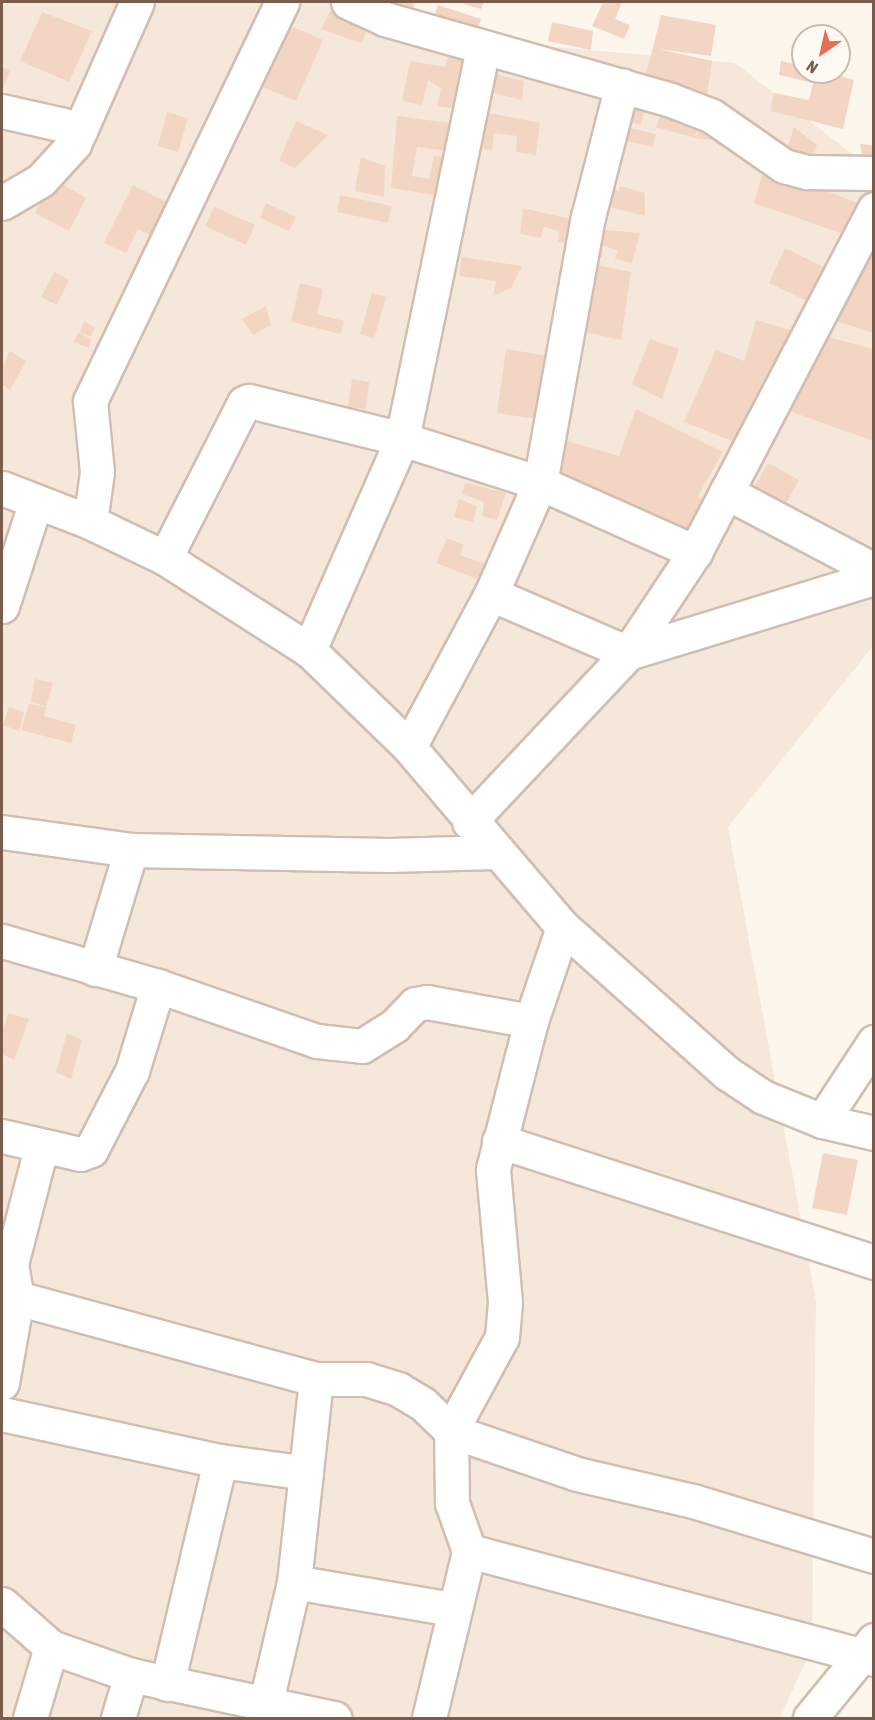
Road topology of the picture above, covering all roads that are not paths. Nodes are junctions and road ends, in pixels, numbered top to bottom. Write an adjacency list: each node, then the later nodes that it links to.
1 (138, 2): 7 (street)
2 (282, 2): 16 (street)
3 (348, 2): 4 (street)
4 (483, 49): 5 (street); 11 (street)
5 (622, 85): 8 (street); 12 (street)
6 (2, 111): 7 (street)
7 (81, 129): 9 (street)
8 (873, 173)
9 (2, 202)
10 (873, 209): 14 (street)
11 (402, 439): 12 (street); 18 (street); 23 (street)
12 (540, 483): 17 (street); 21 (street)
13 (2, 488): 15 (street)
14 (726, 492): 17 (street); 19 (street)
15 (36, 501): 16 (street); 22 (street)
16 (90, 522): 18 (street)
17 (695, 552): 24 (street)
18 (165, 558): 23 (street)
19 (873, 570)
20 (873, 578): 24 (street)
21 (491, 594): 24 (street); 25 (street)
22 (2, 606)
23 (309, 650): 25 (street)
24 (628, 652): 26 (street)
25 (409, 747): 26 (street)
26 (469, 822): 29 (street)
27 (2, 832): 28 (street)
28 (131, 850): 29 (street); 32 (street)
29 (497, 852): 30 (street)
30 (563, 927): 34 (street); 36 (street)
31 (2, 941): 32 (street)
32 (95, 969): 33 (street)
33 (158, 986): 34 (street); 40 (street)
34 (531, 1021): 39 (street)
35 (873, 1042): 36 (street)
36 (822, 1121): 37 (street)
37 (873, 1133)
38 (2, 1136): 40 (street)
39 (499, 1141): 41 (street); 46 (street)
40 (41, 1148): 42 (street)
41 (873, 1262)
42 (17, 1298): 43 (street); 44 (street)
43 (2, 1362)
44 (316, 1379): 46 (street); 48 (street)
45 (2, 1414): 47 (street)
46 (451, 1431): 49 (street); 50 (street)
47 (220, 1461): 48 (street); 57 (street)
48 (306, 1473): 51 (street)
49 (469, 1551): 53 (street); 55 (street)
50 (873, 1556)
51 (294, 1582): 53 (street); 59 (street)
52 (2, 1604): 54 (street)
53 (452, 1609): 63 (street)
54 (51, 1647): 56 (street); 60 (street)
55 (869, 1651): 64 (street)
56 (131, 1675): 57 (street); 61 (street)
57 (167, 1684): 58 (street)
58 (199, 1706): 59 (street)
59 (265, 1706): 62 (street)
60 (30, 1719)
61 (118, 1719)
62 (334, 1719)
63 (429, 1719)
64 (810, 1719)

